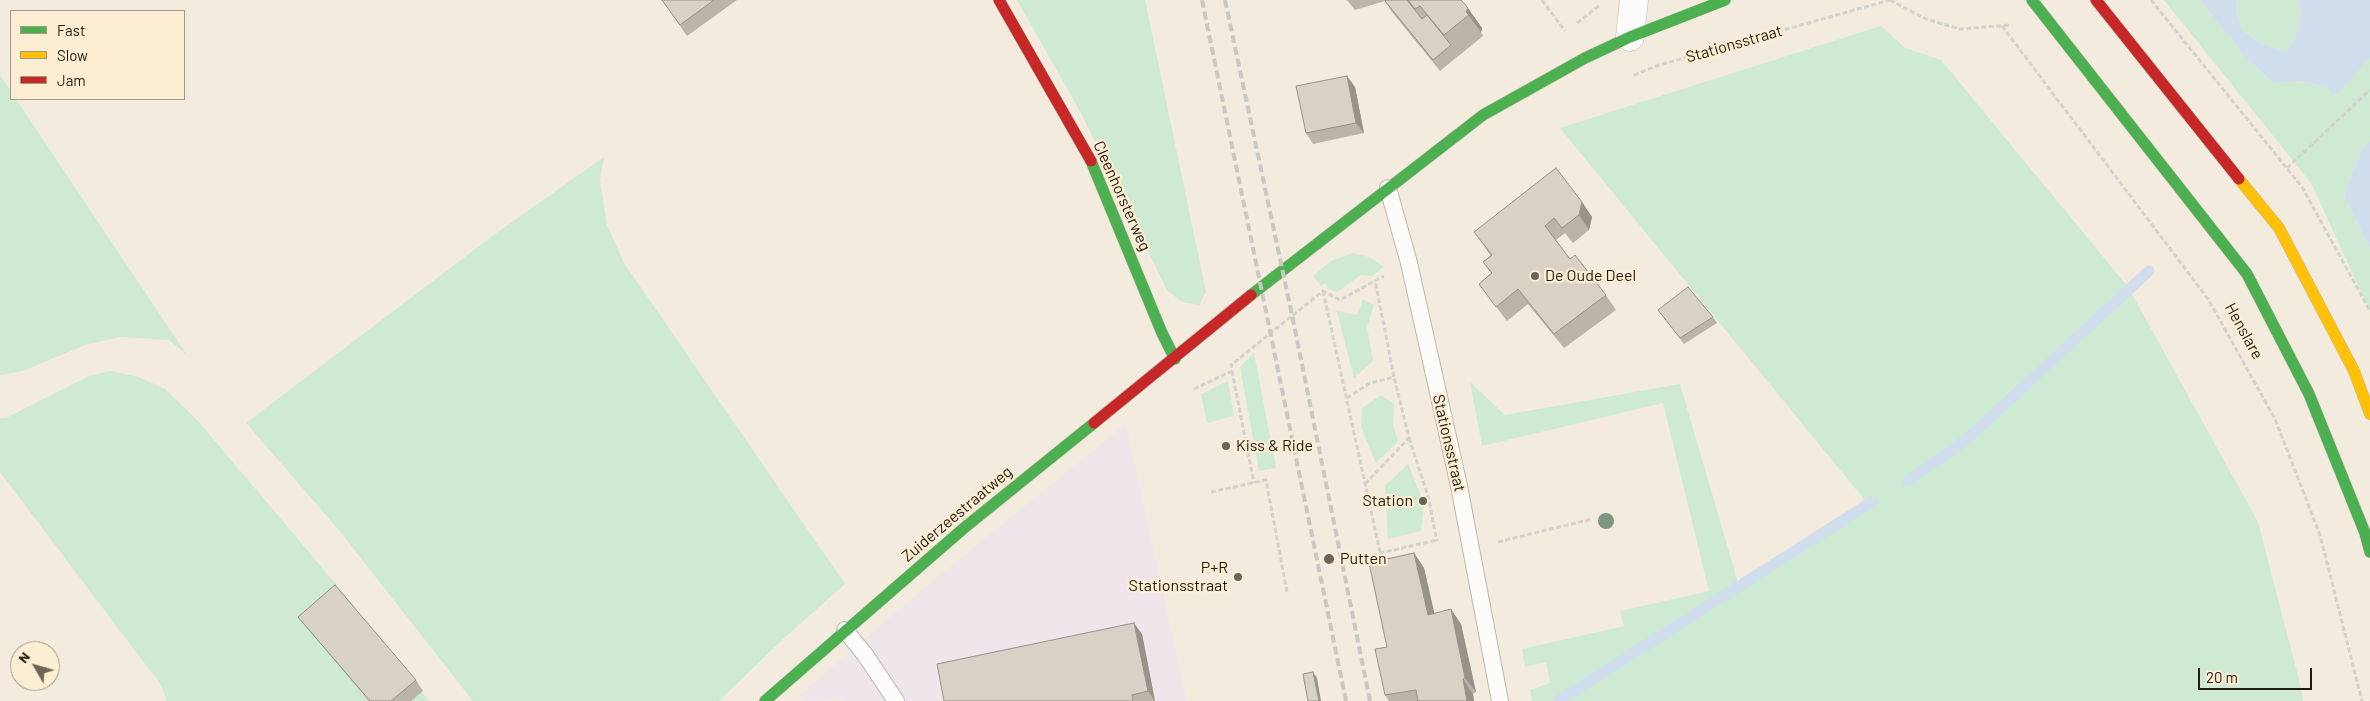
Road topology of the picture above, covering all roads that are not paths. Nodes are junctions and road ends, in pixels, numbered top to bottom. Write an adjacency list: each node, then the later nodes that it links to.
1 (999, 0): 8 (street, Cleenhorsterweg)
2 (1634, 0): 6 (street)
3 (1725, 0): 6 (street)
4 (2032, 0): 10 (street, Henslare)
5 (2096, 0): 9 (street)
6 (1630, 37): 7 (street)
7 (1388, 188): 8 (street); 14 (lane, Stationsstraat)
8 (1175, 359): 11 (street, Zuiderzeestraatweg)
9 (2370, 414)
10 (2370, 552)
11 (845, 630): 12 (street, Zuiderzeestraatweg); 13 (lane)
12 (765, 701)
13 (896, 701)
14 (1500, 701)

